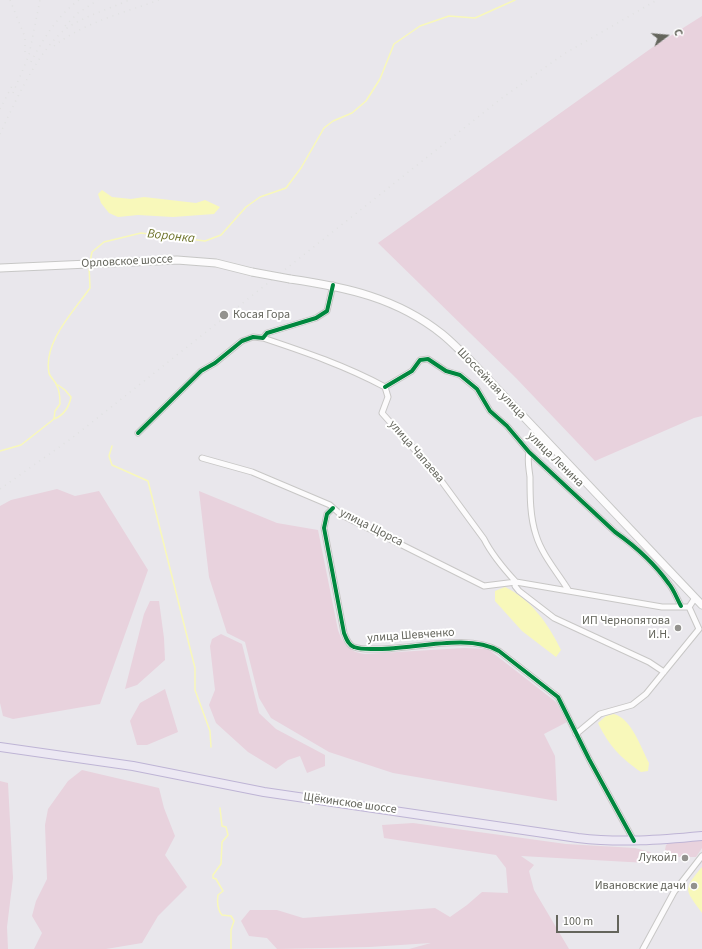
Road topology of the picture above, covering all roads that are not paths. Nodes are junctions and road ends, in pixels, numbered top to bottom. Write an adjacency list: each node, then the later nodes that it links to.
1 (0, 268): 2 (main road, Орловское шоссе, bridge)
2 (290, 279): 3 (main road, Шоссейная улица)
3 (333, 285): 4 (street); 12 (main road, Шоссейная улица)
4 (263, 338): 5 (street); 6 (street)
5 (385, 387): 7 (street, улица Ленина); 10 (street, улица Чапаева)
6 (138, 433)
7 (529, 452): 11 (street); 14 (street, улица Ленина)
8 (202, 458): 9 (street, улица Щорса)
9 (333, 508): 10 (street, улица Щорса); 17 (street, улица Шевченко)
10 (516, 582): 11 (street); 16 (street)
11 (569, 591): 14 (street)
12 (695, 598): 13 (main road, Шоссейная улица); 15 (street)
13 (702, 605)
14 (681, 606): 15 (street)
15 (689, 607): 16 (street)
16 (664, 672): 17 (street)
17 (576, 734): 20 (street, улица Шевченко)
18 (0, 746): 20 (main road, Щёкинское шоссе)
19 (702, 836): 20 (main road, Щёкинское шоссе)
20 (634, 841)
21 (702, 856): 22 (street)
22 (643, 949)

